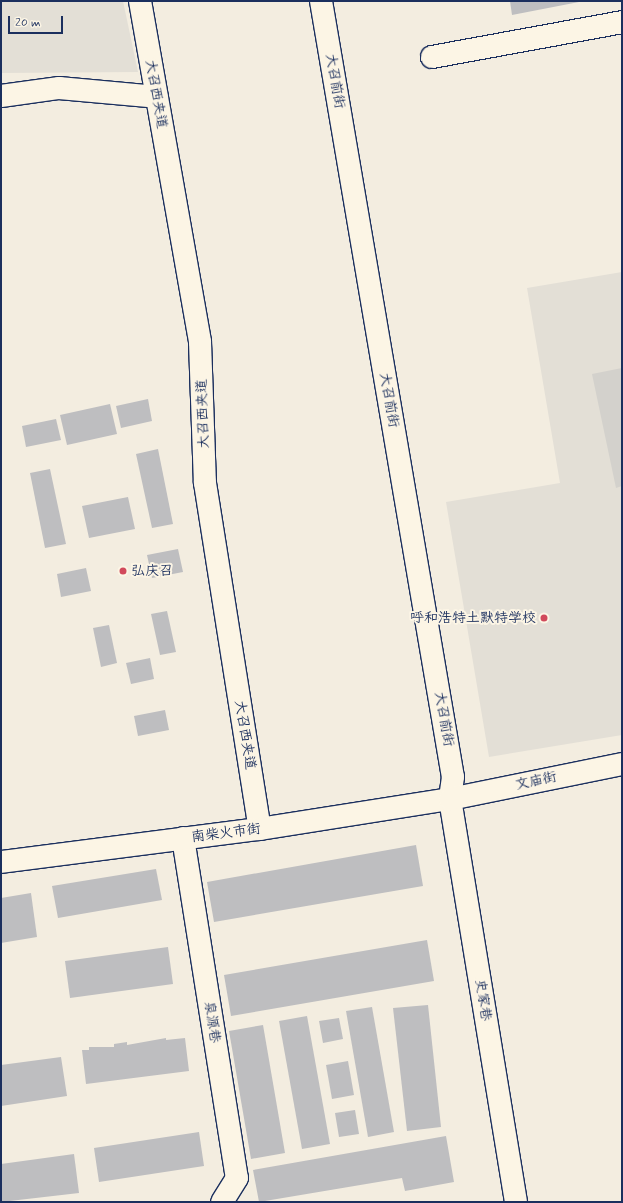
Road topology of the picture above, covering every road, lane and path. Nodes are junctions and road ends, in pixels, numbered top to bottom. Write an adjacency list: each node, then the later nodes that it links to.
1 (140, 1): 6 (street, 大召西夹道)
2 (321, 1): 8 (street, 大召前街)
3 (622, 22): 4 (street)
4 (432, 57)
5 (1, 96): 6 (street)
6 (157, 97): 9 (street, 大召西夹道)
7 (622, 764): 8 (street, 文庙街)
8 (450, 799): 9 (street, 南柴火市街); 13 (street, 史家巷)
9 (260, 829): 10 (street, 南柴火市街)
10 (183, 838): 11 (street, 南柴火市街); 12 (street, 泉源巷)
11 (1, 862)
12 (222, 1202)
13 (516, 1202)

